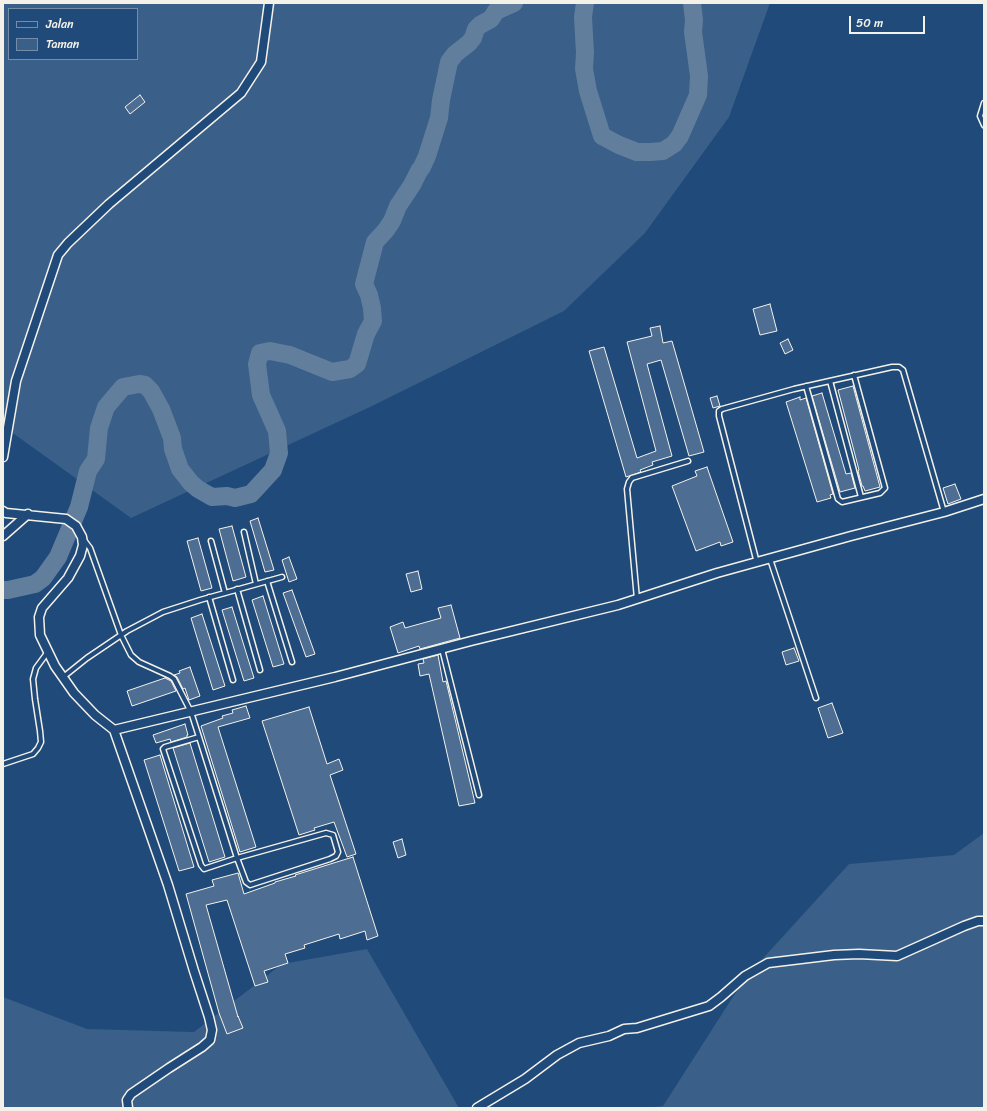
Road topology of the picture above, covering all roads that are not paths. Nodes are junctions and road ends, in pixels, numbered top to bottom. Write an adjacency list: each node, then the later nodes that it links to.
1 (269, 3): 7 (street)
2 (984, 103): 3 (lane)
3 (984, 125)
4 (854, 376): 5 (lane); 9 (lane); 12 (lane)
5 (830, 381): 6 (lane); 9 (lane)
6 (806, 386): 9 (lane); 19 (lane)
7 (3, 455)
8 (688, 461): 26 (lane)
9 (861, 497)
10 (984, 499): 12 (street)
11 (3, 511): 13 (street)
12 (944, 512): 18 (street)
13 (28, 514): 15 (street); 16 (street)
14 (244, 532): 22 (lane)
15 (3, 536)
16 (82, 537): 27 (lane); 29 (street)
17 (211, 541): 24 (lane)
18 (770, 559): 19 (street); 34 (lane)
19 (757, 562): 26 (street)
20 (282, 577): 21 (lane)
21 (267, 581): 22 (lane); 30 (lane)
22 (256, 584): 23 (lane)
23 (237, 589): 24 (lane); 31 (lane)
24 (225, 593): 25 (lane)
25 (209, 597): 27 (lane); 33 (lane)
26 (637, 600): 28 (street)
27 (121, 635): 32 (lane); 35 (lane)
28 (442, 648): 35 (street); 39 (lane)
29 (48, 653): 32 (street); 38 (lane)
30 (292, 662)
31 (260, 670)
32 (62, 678): 36 (street)
33 (233, 680)
34 (816, 698)
35 (191, 712): 36 (street); 37 (lane)
36 (114, 730): 42 (street)
37 (199, 737): 40 (lane); 40 (lane)
38 (3, 764)
39 (479, 795)
40 (237, 858): 40 (lane)
41 (984, 921): 43 (street)
42 (128, 1108)
43 (477, 1108)

